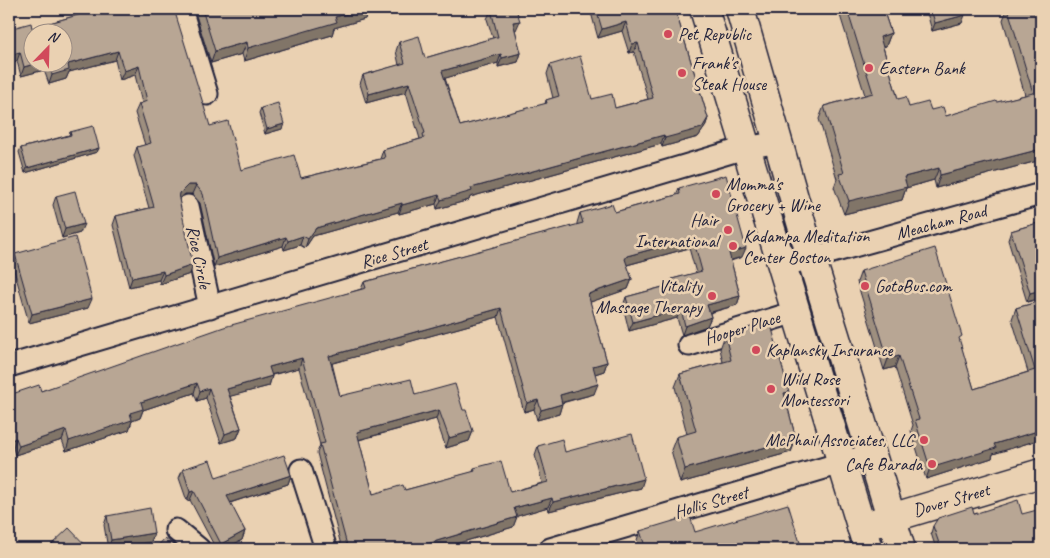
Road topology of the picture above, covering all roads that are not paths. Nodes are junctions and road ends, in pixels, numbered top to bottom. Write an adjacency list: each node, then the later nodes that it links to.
1 (180, 9): 4 (street)
2 (704, 9): 6 (main road)
3 (740, 9): 5 (main road)
4 (207, 94)
5 (779, 142): 6 (street, Rice Street); 9 (main road)
6 (745, 148): 10 (main road); 11 (street, Rice Street)
7 (1041, 194): 9 (street, Meacham Road)
8 (188, 206): 11 (street, Rice Circle)
9 (811, 257): 10 (street, Meacham Road); 15 (main road)
10 (782, 266): 12 (main road)
11 (210, 307): 14 (street, Rice Street)
12 (795, 312): 13 (street, Hooper Place); 16 (main road)
13 (689, 344)
14 (9, 366)
15 (872, 454): 16 (street, Hollis Street); 19 (main road)
16 (841, 464): 21 (main road); 24 (street, Hollis Street)
17 (301, 470): 23 (street)
18 (1041, 473): 19 (main road, Dover Street)
19 (891, 517): 21 (main road, Dover Street); 25 (main road)
20 (176, 530): 22 (street)
21 (864, 538)
22 (199, 549)
23 (326, 549)
24 (550, 549)
25 (901, 549)

